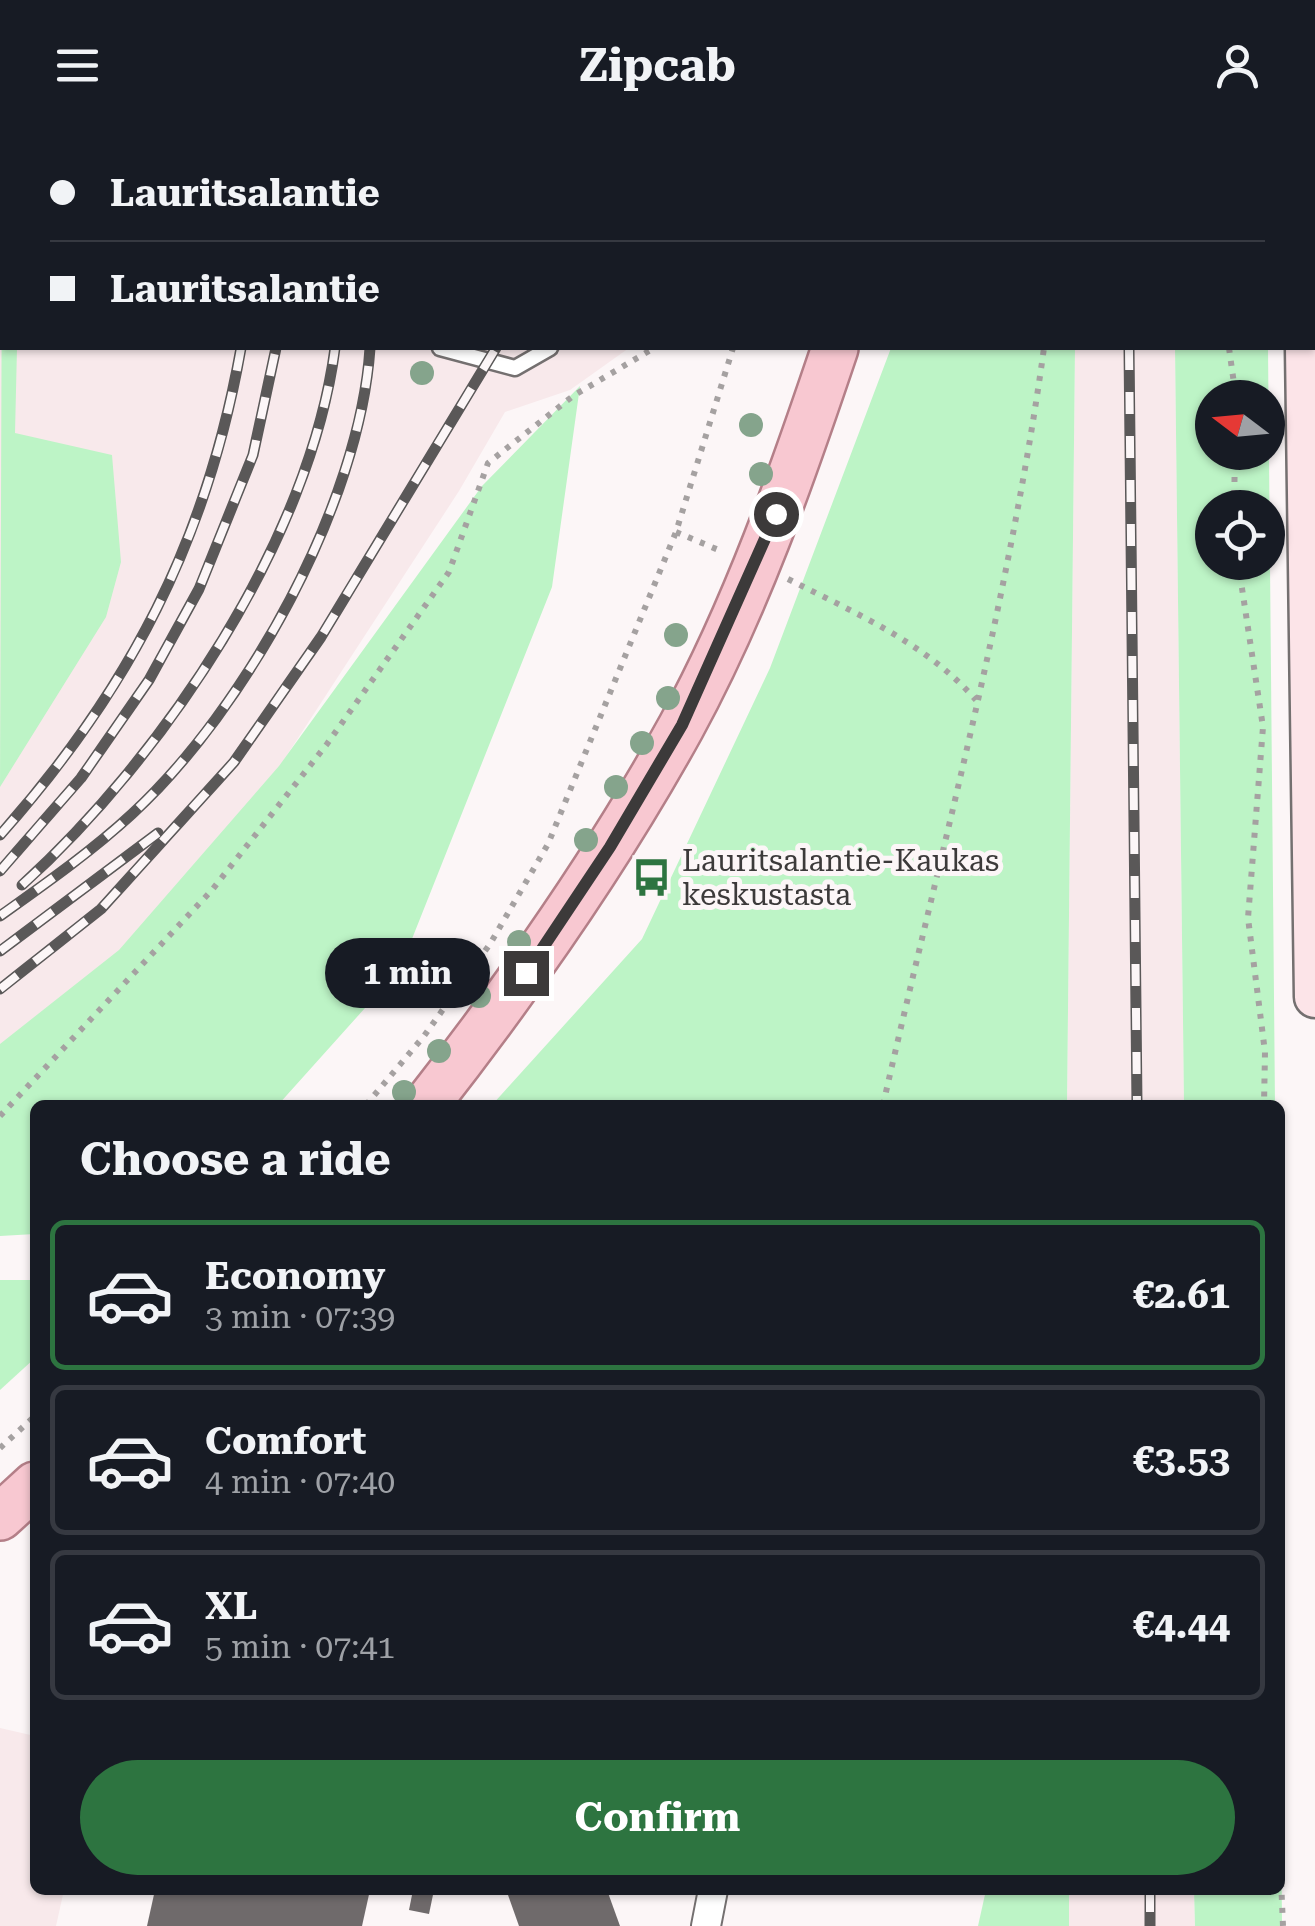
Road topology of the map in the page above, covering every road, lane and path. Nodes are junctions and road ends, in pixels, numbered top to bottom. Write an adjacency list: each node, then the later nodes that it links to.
1 (448, 350): 2 (lane)
2 (546, 350)
3 (651, 350): 20 (path)
4 (732, 350): 10 (path)
5 (834, 350): 17 (main road)
6 (1044, 350): 14 (path)
7 (1230, 350): 9 (path)
8 (1306, 350): 15 (main road)
9 (1234, 380)
10 (676, 532): 11 (path); 16 (path)
11 (726, 553)
12 (787, 578): 14 (path)
13 (1241, 580): 19 (path)
14 (976, 700): 18 (path)
15 (1315, 997)
16 (370, 1100)
17 (430, 1100)
18 (884, 1100)
19 (1264, 1100)
20 (0, 1116)
21 (30, 1421): 22 (path)
22 (0, 1448)
23 (30, 1491): 24 (main road)
24 (0, 1518)
25 (713, 1895): 27 (street)
26 (1282, 1895): 28 (path)
27 (706, 1926)
28 (1283, 1926)

